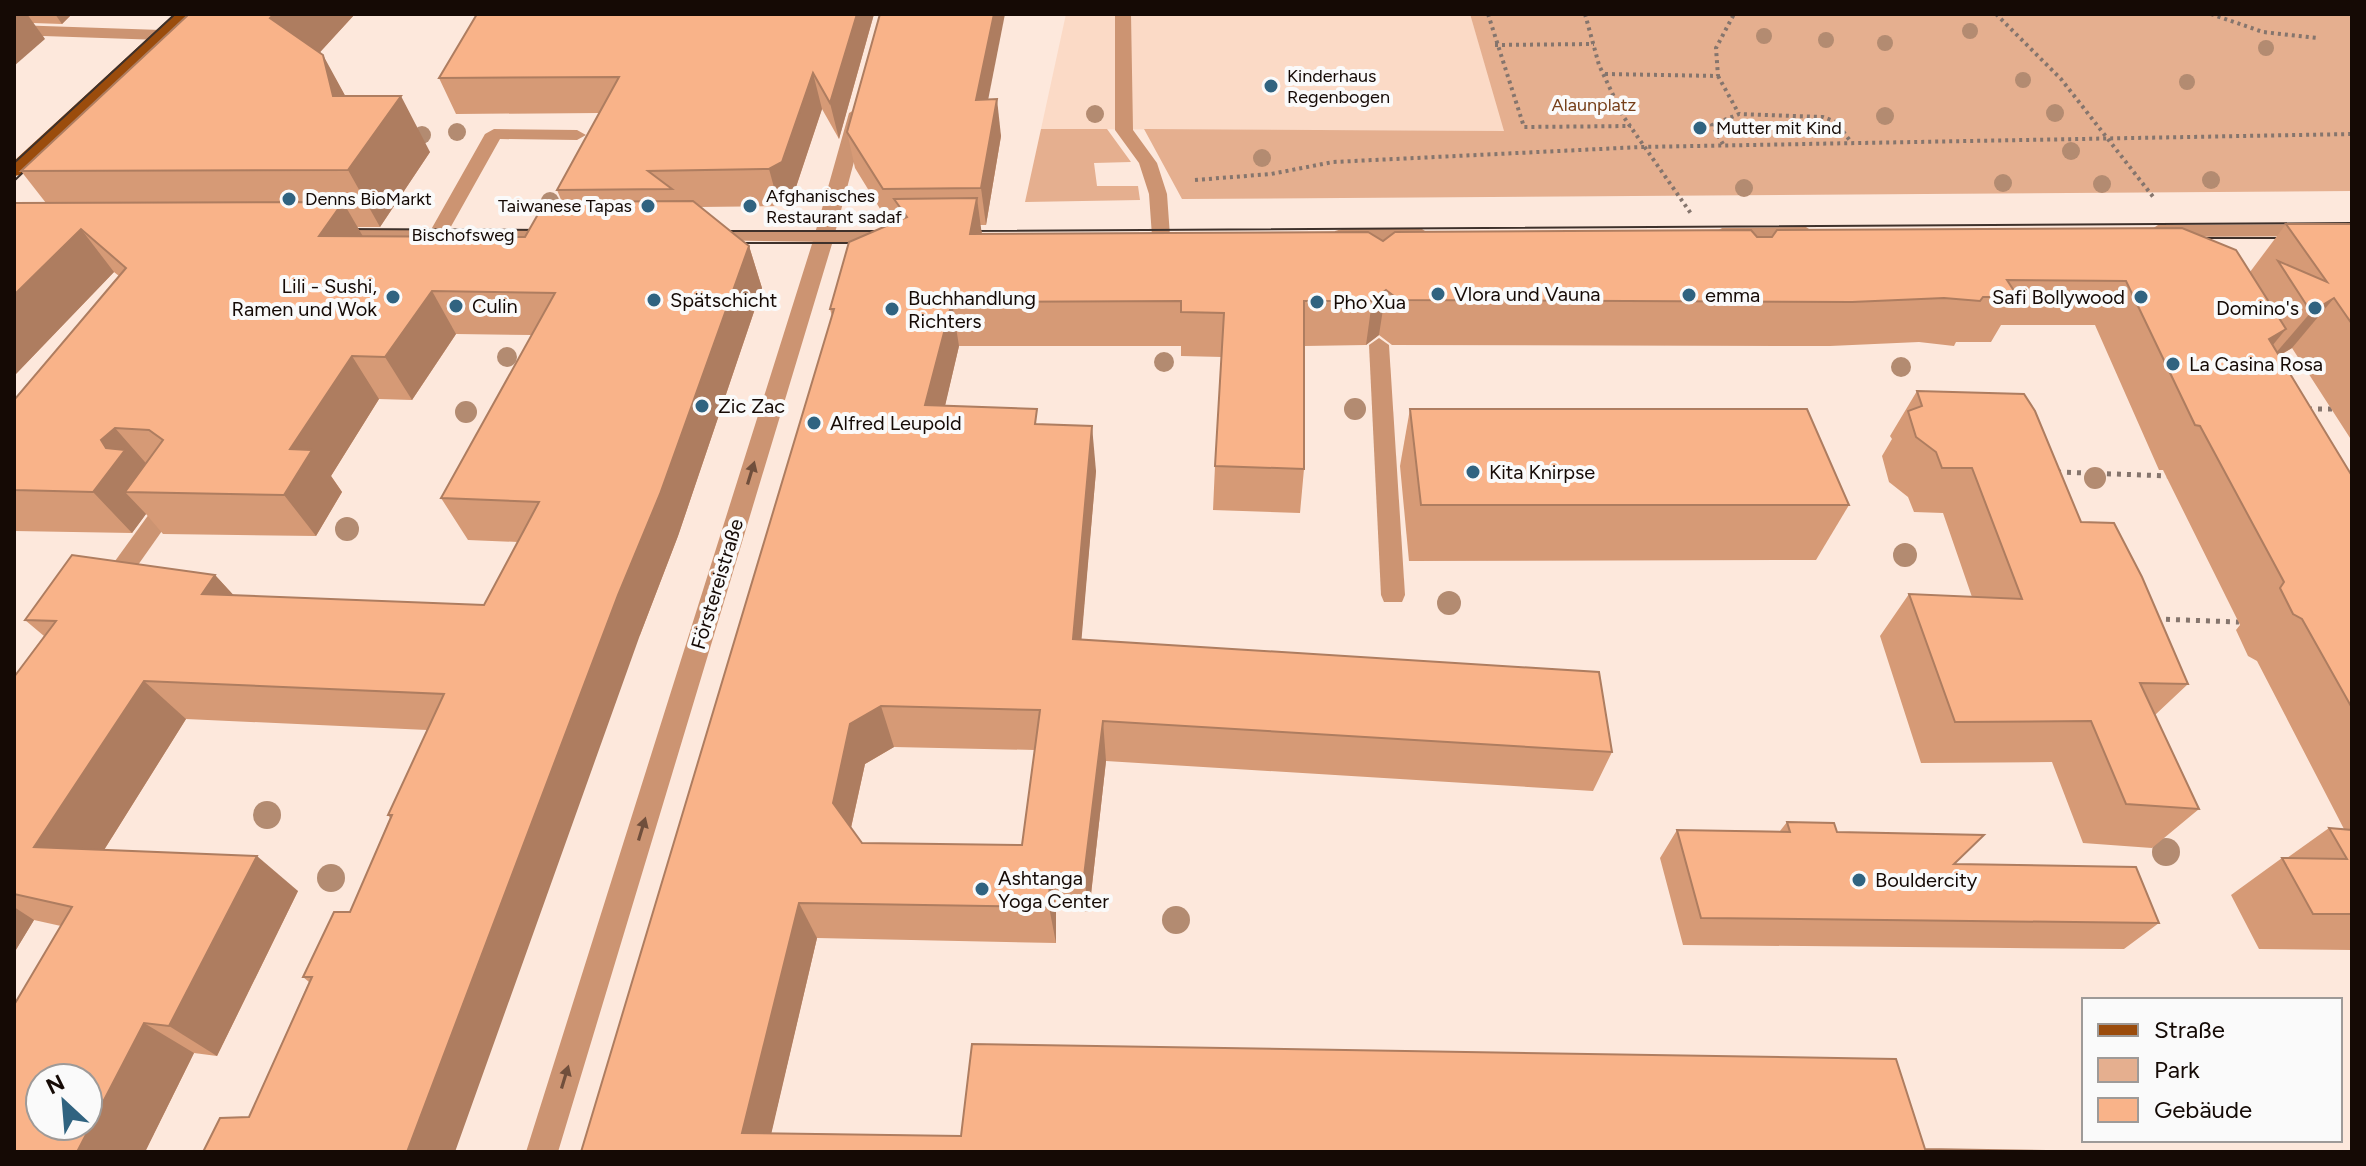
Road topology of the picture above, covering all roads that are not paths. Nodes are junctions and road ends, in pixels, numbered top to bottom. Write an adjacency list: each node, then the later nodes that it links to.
1 (183, 14): 4 (main road)
2 (1123, 14): 18 (street)
3 (14, 30): 4 (street)
4 (161, 35): 7 (main road)
5 (864, 88): 20 (street, Förstereistraße)
6 (577, 135): 14 (street)
7 (14, 171)
8 (2352, 230): 9 (street)
9 (2177, 231): 10 (street); 22 (street)
10 (2134, 232)
11 (1830, 233): 12 (street)
12 (1700, 234)
13 (314, 235): 14 (street, Bischofsweg)
14 (437, 235): 16 (street, Bischofsweg)
15 (1434, 235): 19 (street)
16 (575, 236)
17 (683, 236): 20 (street)
18 (1161, 236)
19 (1327, 236)
20 (824, 237): 21 (street); 27 (street, Förstereistraße, one-way to 20)
21 (914, 237)
22 (2189, 250)
23 (1379, 345): 26 (street)
24 (152, 481): 25 (street)
25 (118, 575)
26 (1393, 595)
27 (542, 1152)

